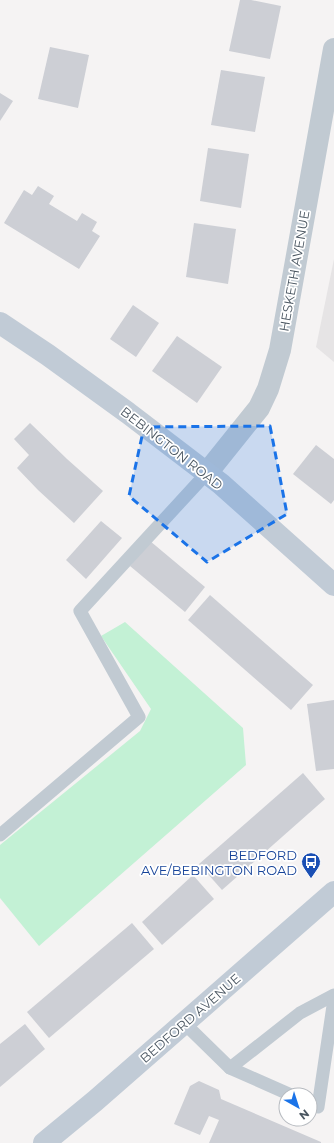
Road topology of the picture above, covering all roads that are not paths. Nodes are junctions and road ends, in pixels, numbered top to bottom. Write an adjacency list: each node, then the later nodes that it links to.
1 (334, 49): 3 (street, HESKETH AVENUE)
2 (0, 323): 3 (main road, BEBINGTON ROAD)
3 (206, 474): 4 (main road, BEBINGTON ROAD); 5 (lane)
4 (334, 585)
5 (0, 835)
6 (334, 892): 9 (main road, BEDFORD AVENUE)
7 (334, 995): 10 (lane)
8 (334, 999): 12 (lane)
9 (184, 1023): 10 (lane); 13 (main road, BEDFORD AVENUE)
10 (230, 1068): 11 (lane)
11 (278, 1089)
12 (318, 1107)
13 (44, 1143)

